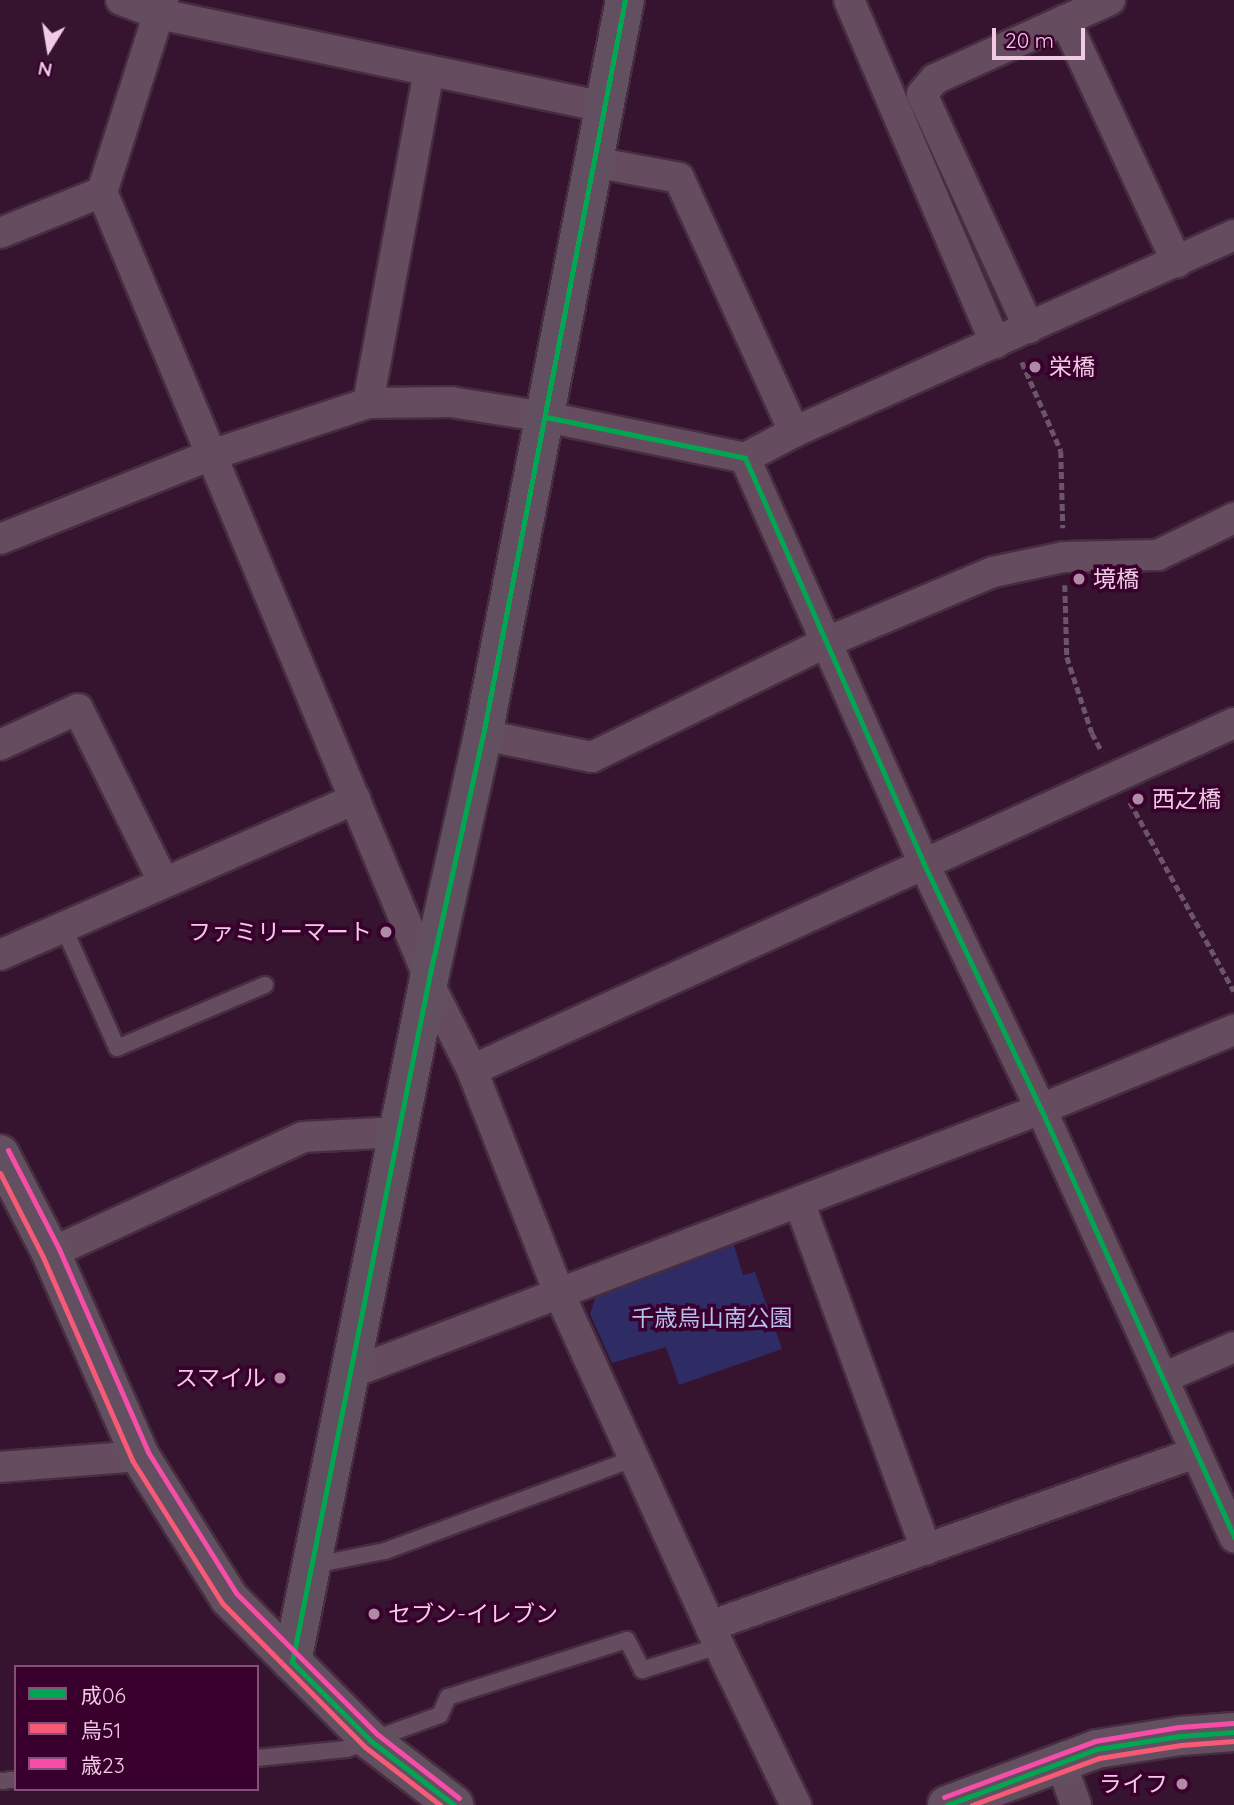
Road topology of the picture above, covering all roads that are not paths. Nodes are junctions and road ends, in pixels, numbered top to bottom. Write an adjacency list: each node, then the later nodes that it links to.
1 (121, 0): 5 (street)
2 (625, 0): 8 (street)
3 (849, 0): 14 (street)
4 (1110, 0): 6 (street)
5 (161, 7): 7 (street); 10 (street)
6 (1065, 20): 13 (street); 14 (street)
7 (429, 72): 8 (street); 15 (street)
8 (604, 107): 9 (street)
9 (593, 162): 16 (street); 17 (street)
10 (102, 192): 11 (street); 18 (street)
11 (0, 233)
12 (1234, 235): 13 (street)
13 (1177, 262): 14 (street)
14 (1012, 336): 17 (street)
15 (368, 403): 16 (street); 18 (street)
16 (546, 417): 19 (street); 24 (street)
17 (794, 432): 19 (street)
18 (211, 455): 21 (street); 26 (street)
19 (745, 458): 22 (street)
20 (1234, 518): 22 (street)
21 (0, 539)
22 (827, 642): 24 (street); 27 (street)
23 (1234, 723): 27 (street)
24 (483, 735): 31 (street)
25 (0, 745): 28 (street)
26 (355, 799): 28 (street); 31 (street)
27 (923, 862): 34 (street); 35 (street)
28 (163, 881): 29 (street)
29 (63, 926): 30 (street); 32 (lane)
30 (0, 955)
31 (429, 981): 34 (street); 36 (street)
32 (265, 985)
33 (1234, 1030): 35 (street)
34 (471, 1070): 40 (street)
35 (1041, 1110): 38 (street); 43 (street)
36 (399, 1132): 39 (street); 42 (street)
37 (0, 1154): 39 (street)
38 (799, 1202): 40 (street); 49 (street)
39 (51, 1253): 45 (street)
40 (559, 1293): 42 (street); 46 (street)
41 (1234, 1347): 43 (street)
42 (351, 1373): 50 (street)
43 (1163, 1378): 44 (street)
44 (1195, 1453): 48 (street); 49 (street)
45 (140, 1456): 47 (street); 52 (street)
46 (635, 1458): 50 (lane); 51 (street)
47 (0, 1466)
48 (1234, 1537)
49 (926, 1549): 51 (street)
50 (314, 1565): 52 (street)
51 (714, 1636): 54 (lane); 58 (street)
52 (292, 1662): 54 (street)
53 (1234, 1732): 56 (street)
54 (371, 1741): 55 (lane); 57 (street)
55 (259, 1758)
56 (1061, 1763): 59 (street); 60 (street)
57 (454, 1805)
58 (796, 1805)
59 (947, 1805)
60 (1076, 1805)

